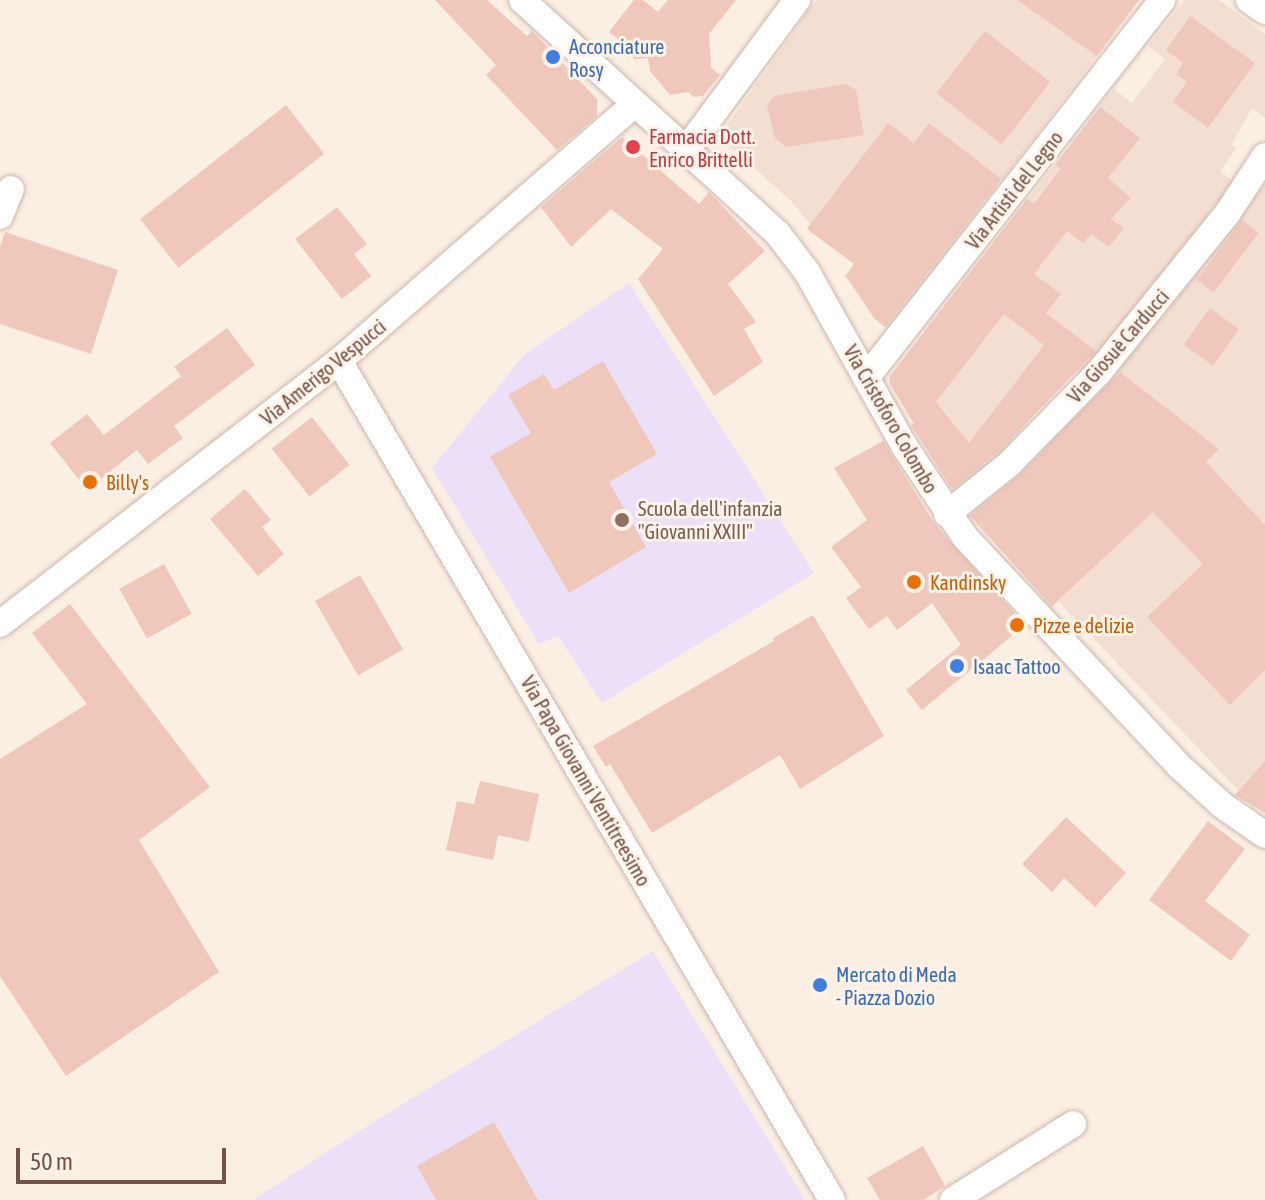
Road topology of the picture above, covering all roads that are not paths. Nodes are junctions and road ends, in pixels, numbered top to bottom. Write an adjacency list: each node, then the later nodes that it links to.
1 (522, 0): 6 (street, Via Cristoforo Colombo)
2 (797, 0): 7 (street)
3 (1162, 0): 12 (street, Via Artisti del Legno)
4 (1249, 0): 5 (street)
5 (1265, 11)
6 (634, 105): 7 (street, Via Cristoforo Colombo); 11 (street, Via Amerigo Vespucci)
7 (686, 150): 12 (street, Via Cristoforo Colombo)
8 (1265, 156): 13 (street, Via Giosuè Carducci)
9 (11, 189): 10 (street)
10 (0, 216)
11 (339, 361): 14 (street, Via Amerigo Vespucci); 17 (street, Via Papa Giovanni Ventitreesimo)
12 (866, 378): 13 (street, Via Cristoforo Colombo)
13 (947, 514): 15 (street, Via Cristoforo Colombo)
14 (0, 624)
15 (1265, 835)
16 (1073, 1124): 18 (street)
17 (832, 1200)
18 (953, 1200)

